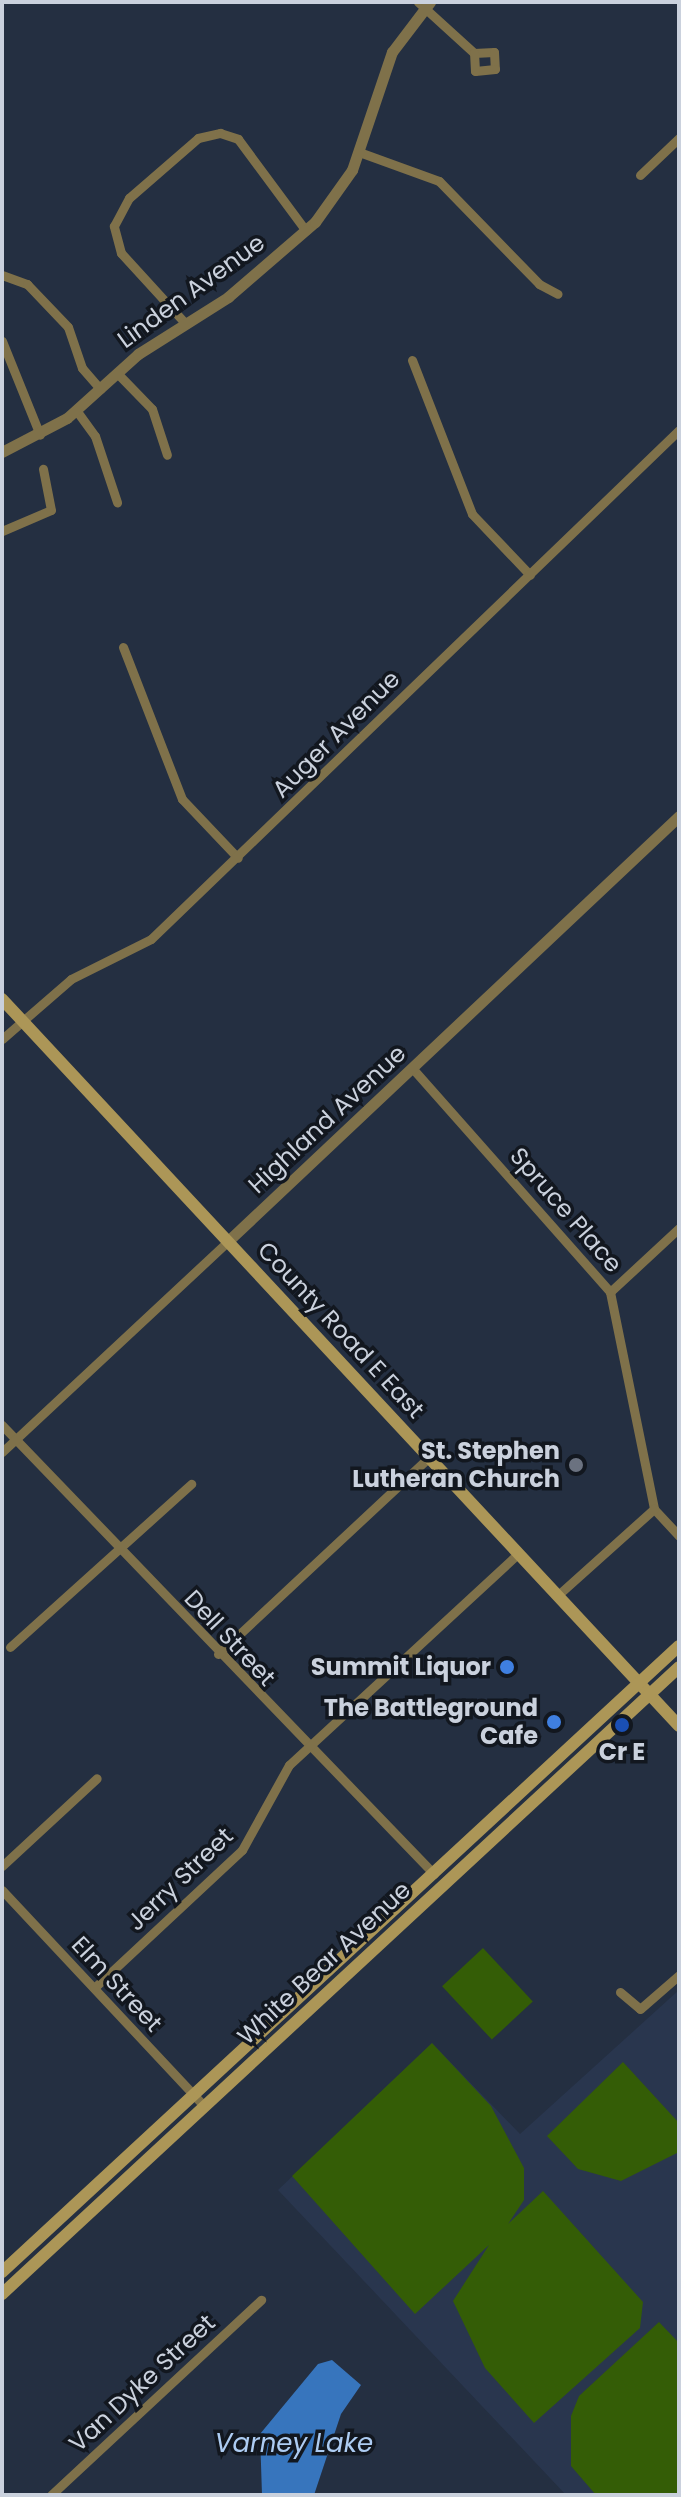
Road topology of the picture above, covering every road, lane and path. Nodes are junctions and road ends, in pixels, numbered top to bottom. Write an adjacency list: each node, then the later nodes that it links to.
1 (424, 4): 2 (street); 4 (street, Linden Avenue)
2 (474, 53)
3 (679, 138): 5 (street)
4 (359, 152): 6 (street, Linden Avenue); 8 (street)
5 (640, 175)
6 (306, 231): 9 (street, Linden Avenue); 9 (street)
7 (2, 275): 13 (street)
8 (558, 294)
9 (185, 323): 12 (street, Linden Avenue)
10 (2, 341): 16 (street)
11 (412, 360): 22 (street)
12 (117, 373): 13 (street, Linden Avenue); 18 (street)
13 (100, 389): 14 (street, Linden Avenue)
14 (76, 410): 16 (street, Linden Avenue); 20 (street)
15 (679, 430): 22 (street, Auger Avenue)
16 (40, 435): 17 (street, Linden Avenue)
17 (2, 452)
18 (167, 455)
19 (43, 469): 21 (street)
20 (117, 502)
21 (2, 531)
22 (530, 575): 25 (street, Auger Avenue)
23 (123, 647): 25 (street)
24 (679, 816): 29 (street, Highland Avenue)
25 (238, 858): 27 (street, Auger Avenue)
26 (2, 999): 27 (main road, County Road E East)
27 (22, 1021): 28 (street, Auger Avenue); 31 (main road, County Road E East)
28 (2, 1039)
29 (413, 1069): 31 (street, Highland Avenue); 32 (street, Spruce Place)
30 (679, 1228): 32 (street)
31 (228, 1241): 34 (street, Highland Avenue); 36 (main road, County Road E East)
32 (610, 1292): 38 (street, Spruce Place)
33 (2, 1425): 34 (street, Dell Street)
34 (16, 1439): 35 (street, Highland Avenue); 40 (street, Dell Street)
35 (2, 1452)
36 (429, 1457): 41 (main road, County Road E East); 45 (street)
37 (191, 1484): 40 (street)
38 (654, 1509): 39 (street); 42 (street)
39 (679, 1536)
40 (119, 1548): 44 (street); 45 (street, Dell Street)
41 (519, 1553): 42 (main road, County Road E East); 50 (street, Jerry Street)
42 (558, 1595): 47 (main road, County Road E East)
43 (679, 1646): 47 (main road, White Bear Avenue)
44 (10, 1647)
45 (218, 1654): 50 (street, Dell Street)
46 (679, 1667): 48 (main road, White Bear Avenue)
47 (639, 1683): 48 (main road, County Road E East); 53 (main road, White Bear Avenue)
48 (650, 1695): 49 (main road, County Road E East); 59 (main road, White Bear Avenue)
49 (679, 1726)
50 (307, 1749): 53 (street, Dell Street); 56 (street, Jerry Street)
51 (97, 1778): 52 (street)
52 (2, 1866)
53 (434, 1874): 58 (main road, White Bear Avenue)
54 (2, 1890): 56 (street, Elm Street)
55 (679, 1975): 57 (street)
56 (94, 1988): 58 (street, Elm Street)
57 (620, 1992)
58 (194, 2095): 59 (street, Elm Street); 60 (main road, White Bear Avenue)
59 (204, 2106): 61 (main road, White Bear Avenue)
60 (2, 2272)
61 (2, 2294)
62 (261, 2300): 63 (street, Van Dyke Street)
63 (51, 2495)

